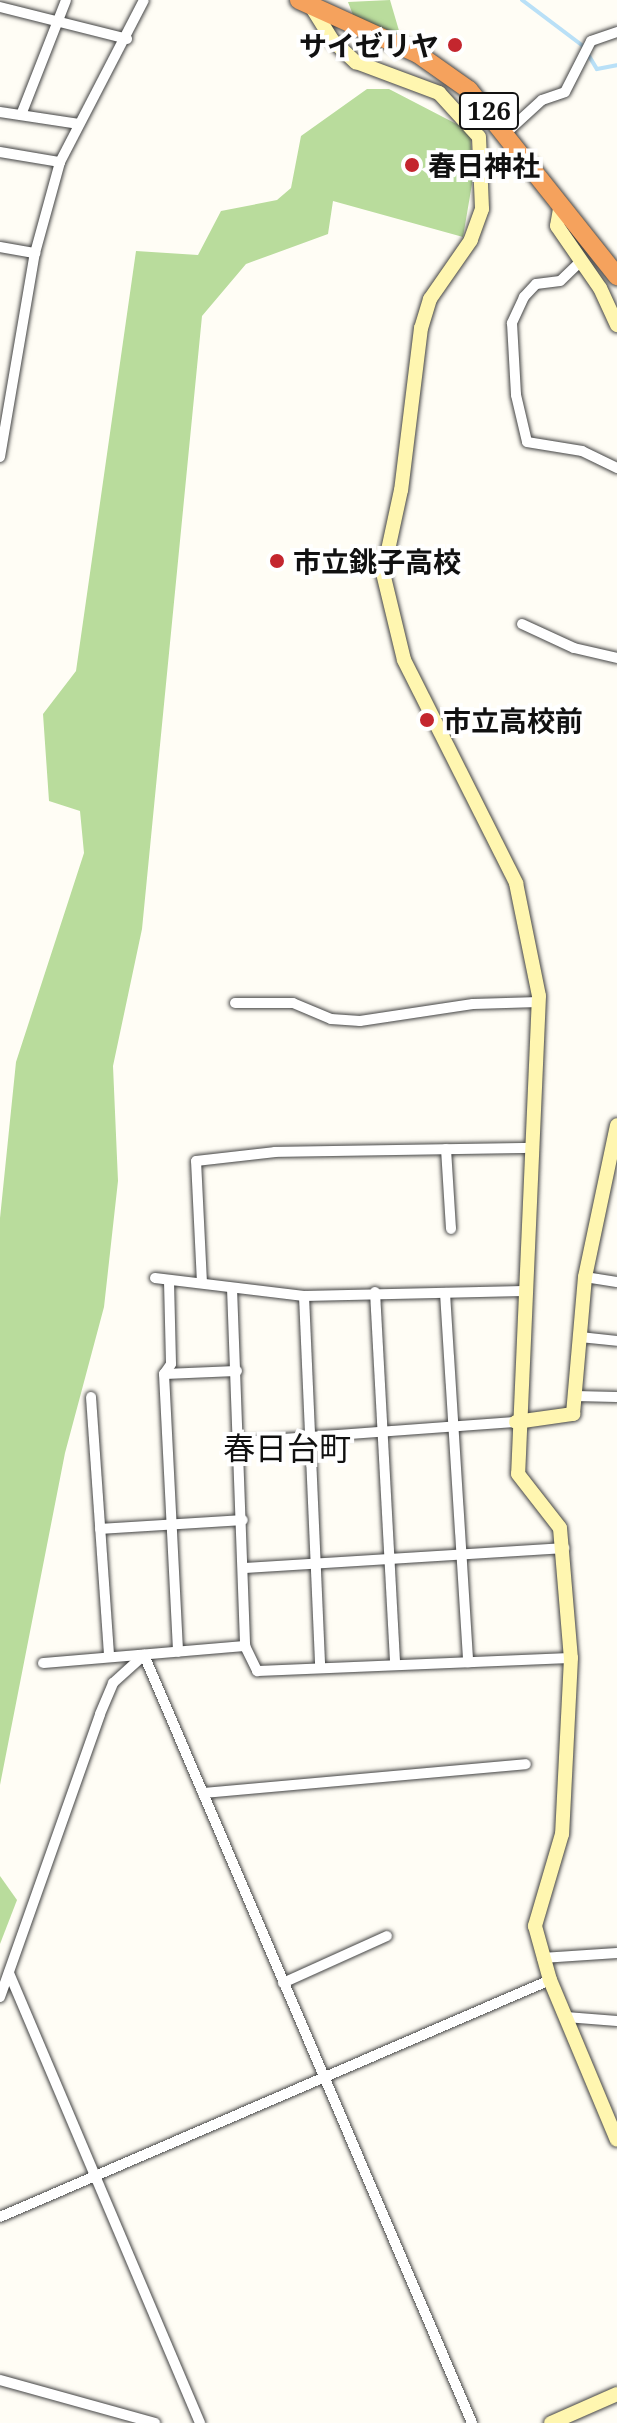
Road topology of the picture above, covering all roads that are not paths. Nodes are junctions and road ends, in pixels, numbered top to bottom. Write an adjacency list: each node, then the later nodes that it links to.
1 (66, 0): 5 (street)
2 (144, 0): 7 (street)
3 (305, 3): 11 (highway, 126); 25 (street)
4 (0, 7): 5 (street)
5 (57, 22): 7 (street); 9 (street)
6 (617, 32): 11 (street)
7 (127, 39): 10 (street)
8 (0, 112): 9 (street)
9 (21, 115): 10 (street)
10 (79, 124): 13 (street)
11 (507, 132): 14 (highway, 126)
12 (0, 152): 13 (street)
13 (60, 162): 16 (street)
14 (560, 209): 17 (street); 18 (highway, 126)
15 (0, 247): 16 (street)
16 (35, 253): 20 (street)
17 (582, 260): 19 (street); 22 (street)
18 (617, 276)
19 (617, 325)
20 (2, 440): 21 (street)
21 (0, 457)
22 (617, 468)
23 (522, 624): 24 (street)
24 (617, 658)
25 (539, 1002): 26 (street); 28 (street)
26 (235, 1003)
27 (617, 1125): 31 (street)
28 (533, 1148): 29 (street); 37 (street)
29 (446, 1149): 30 (street); 35 (street)
30 (451, 1229)
31 (585, 1277): 34 (street); 41 (street)
32 (155, 1278): 33 (street)
33 (169, 1281): 35 (street); 44 (street)
34 (617, 1282)
35 (202, 1283): 36 (street)
36 (232, 1288): 40 (street); 43 (street)
37 (524, 1291): 39 (street); 48 (street)
38 (375, 1292): 39 (street); 40 (street); 50 (street)
39 (445, 1293): 49 (street)
40 (304, 1296): 51 (street)
41 (580, 1337): 42 (street); 45 (street)
42 (617, 1341)
43 (237, 1371): 44 (street); 52 (street)
44 (164, 1374): 54 (street)
45 (575, 1396): 47 (street); 48 (street)
46 (91, 1397): 55 (street)
47 (617, 1397)
48 (516, 1422): 49 (street); 56 (street)
49 (456, 1427): 50 (street); 57 (street)
50 (382, 1432): 51 (street); 58 (street)
51 (312, 1437): 52 (street); 59 (street)
52 (241, 1442): 53 (street)
53 (243, 1520): 54 (street); 60 (street)
54 (172, 1525): 55 (street); 62 (street)
55 (100, 1529): 64 (street)
56 (564, 1548): 57 (street); 65 (street)
57 (463, 1555): 58 (street); 66 (street)
58 (388, 1559): 59 (street); 68 (street)
59 (319, 1564): 60 (street); 69 (street)
60 (246, 1568): 61 (street)
61 (245, 1646): 62 (street); 69 (street)
62 (178, 1652): 63 (street)
63 (144, 1655): 64 (street); 71 (street); 75 (street)
64 (109, 1656): 67 (street)
65 (571, 1658): 66 (street); 74 (street)
66 (468, 1662): 68 (street)
67 (43, 1663)
68 (395, 1664): 69 (street)
69 (320, 1668)
70 (526, 1764): 71 (street)
71 (203, 1793): 77 (street)
72 (387, 1936): 77 (street)
73 (617, 1953): 74 (street)
74 (542, 1958): 76 (street)
75 (9, 1973): 78 (street); 83 (street)
76 (550, 1980): 79 (street); 81 (street)
77 (283, 1983): 81 (street)
78 (0, 1997)
79 (566, 2017): 80 (street); 82 (street)
80 (617, 2021)
81 (324, 2078): 83 (street); 89 (street)
82 (617, 2140)
83 (97, 2176): 84 (street); 88 (street)
84 (0, 2217)
85 (0, 2380): 87 (street)
86 (617, 2394): 90 (street)
87 (155, 2423)
88 (200, 2423)
89 (472, 2423)
90 (551, 2423)

